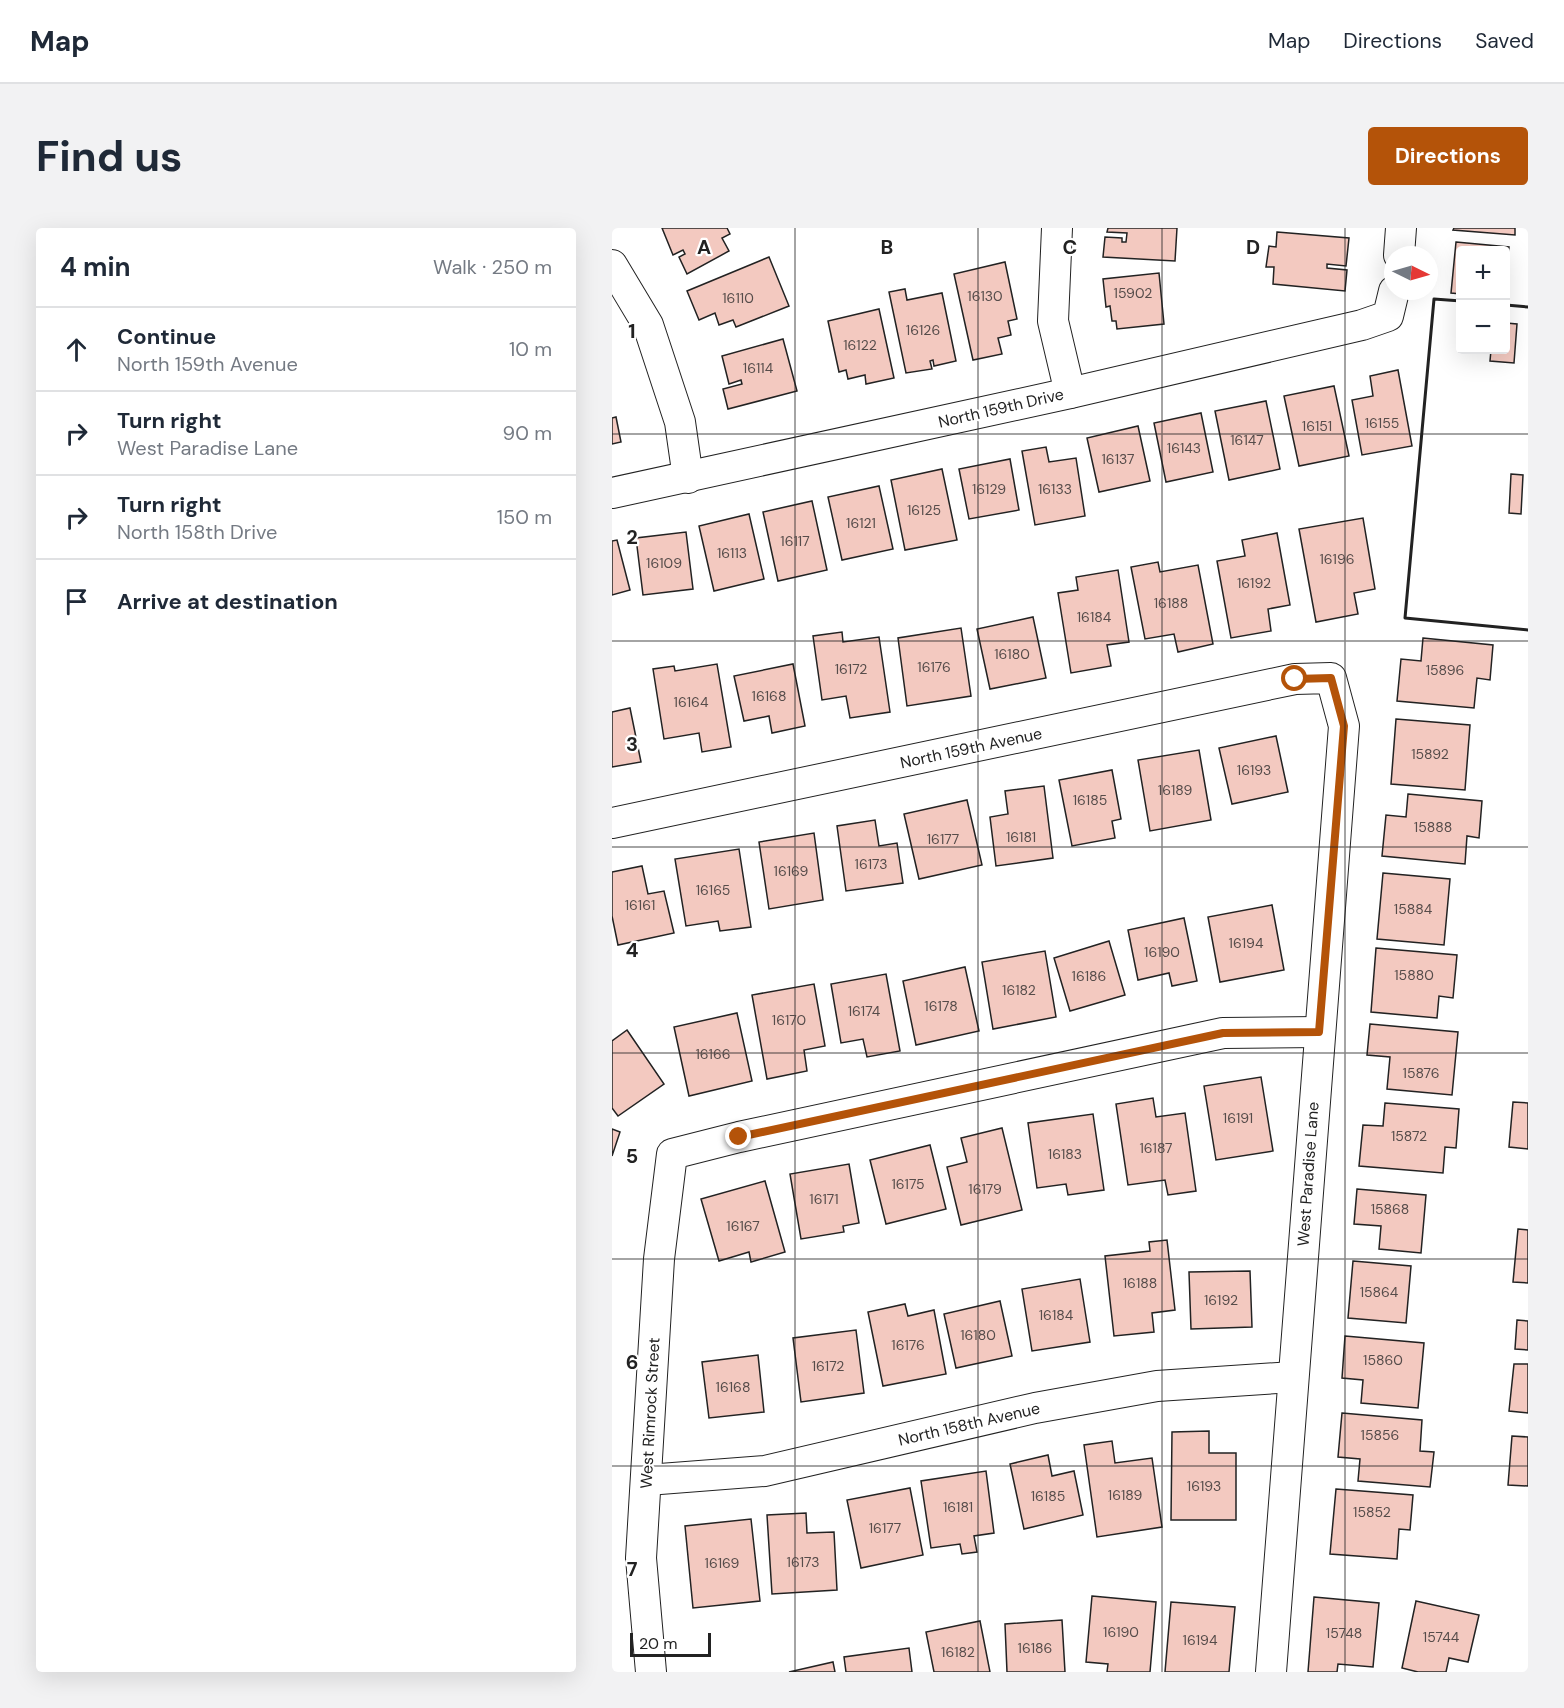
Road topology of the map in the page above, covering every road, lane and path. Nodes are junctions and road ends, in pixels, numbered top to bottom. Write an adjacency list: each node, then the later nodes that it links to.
1 (1057, 228): 6 (street)
2 (1401, 228): 3 (street)
3 (1400, 246)
4 (612, 265): 7 (street)
5 (1391, 304): 6 (street, North 159th Drive)
6 (1070, 393): 7 (street, North 159th Drive)
7 (688, 478): 8 (street, North 159th Drive)
8 (612, 493)
9 (1331, 678): 10 (street, North 159th Avenue); 11 (street, West Paradise Lane)
10 (612, 823)
11 (1319, 1032): 12 (street, West Paradise Lane); 13 (street, West Rimrock Street)
12 (1293, 1377): 13 (street, North 158th Avenue); 15 (street, West Paradise Lane)
13 (647, 1480): 14 (street, West Rimrock Street)
14 (651, 1672)
15 (1271, 1672)

